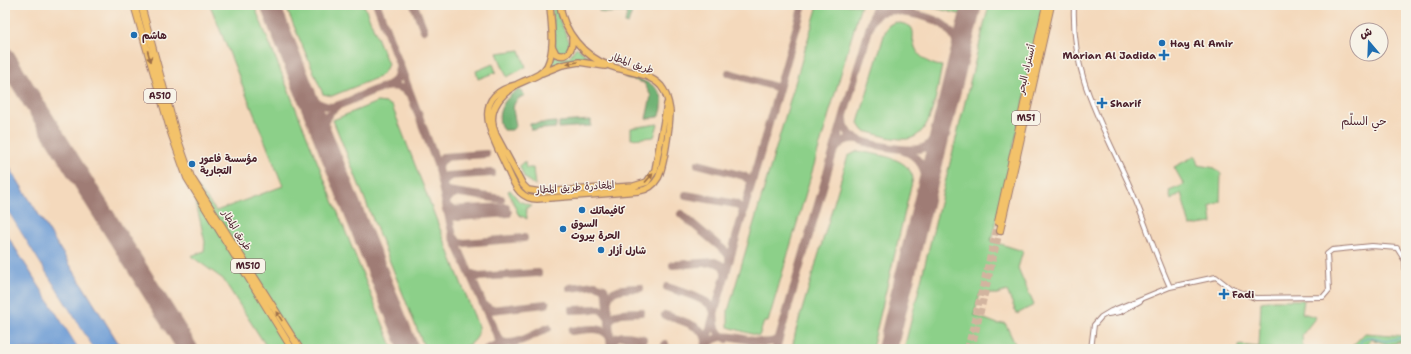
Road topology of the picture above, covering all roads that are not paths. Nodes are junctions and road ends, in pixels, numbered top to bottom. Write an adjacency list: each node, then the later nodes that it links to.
1 (134, 5): 16 (highway, A510, one-way to 16)
2 (141, 5): 16 (highway, A510)
3 (550, 5): 9 (main road)
4 (560, 5): 8 (main road, طريق المطار)
5 (1046, 5): 17 (highway, أتستراد البحر / M51)
6 (1051, 5): 18 (highway, أتستراد البحر / M51)
7 (1074, 5): 19 (street)
8 (572, 38): 9 (main road); 10 (main road, طريق المطار)
9 (552, 42): 11 (main road)
10 (608, 66): 11 (main road, one-way to 11); 13 (main road, طريق المطار)
11 (538, 75): 12 (main road)
12 (516, 85): 13 (main road, one-way to 13); 15 (main road)
13 (668, 104): 15 (main road, المغادرة طريق المطار)
14 (482, 114): 15 (main road, المغادرة طريق المطار)
15 (487, 122)
16 (193, 184): 21 (highway, طريق المطار / M510); 22 (highway, طريق المطار / M510, one-way to 16)
17 (998, 222)
18 (1000, 232)
19 (1170, 288): 20 (street); 23 (street)
20 (1406, 288)
21 (292, 349)
22 (300, 349)
23 (1091, 349)

